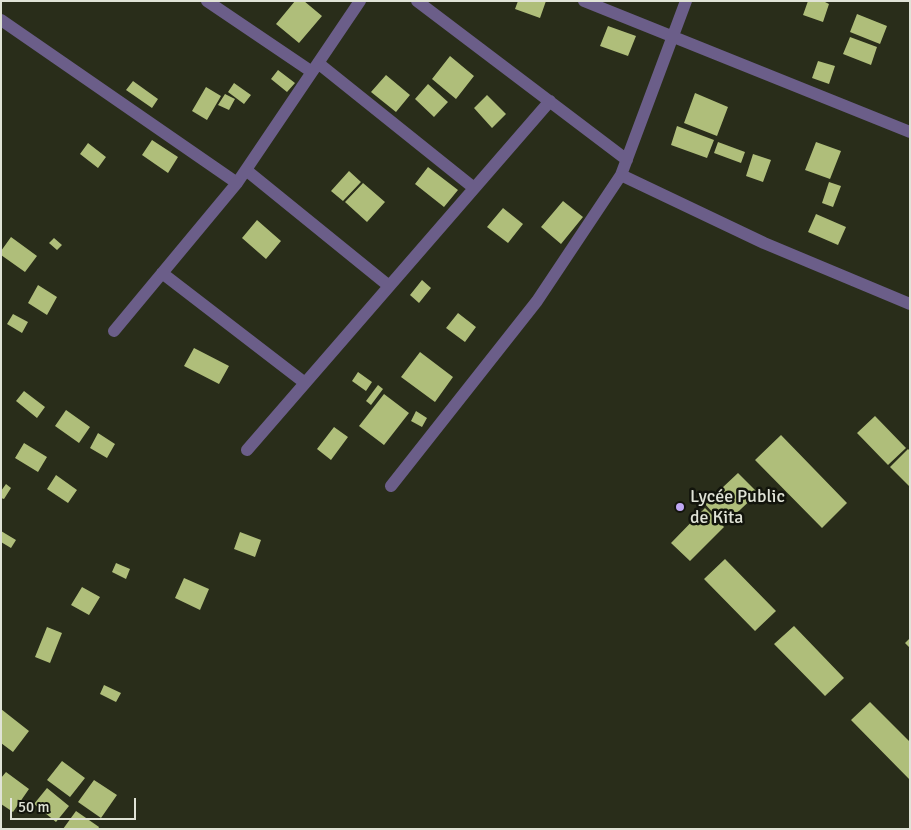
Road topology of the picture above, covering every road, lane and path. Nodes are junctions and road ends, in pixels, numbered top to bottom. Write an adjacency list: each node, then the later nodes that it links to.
1 (207, 1): 8 (street)
2 (360, 1): 8 (street)
3 (416, 1): 9 (street)
4 (584, 1): 7 (street)
5 (686, 1): 7 (street)
6 (1, 20): 14 (street)
7 (673, 37): 10 (street); 11 (street)
8 (315, 68): 12 (street); 15 (street)
9 (550, 101): 11 (street); 15 (street)
10 (910, 132)
11 (627, 160): 13 (street)
12 (246, 170): 14 (street); 17 (street)
13 (621, 175): 18 (street); 22 (street)
14 (237, 183): 16 (street)
15 (474, 188): 17 (street)
16 (162, 273): 19 (street); 20 (street)
17 (389, 286): 20 (street)
18 (910, 304)
19 (114, 331)
20 (305, 383): 21 (street)
21 (247, 450)
22 (391, 486)

